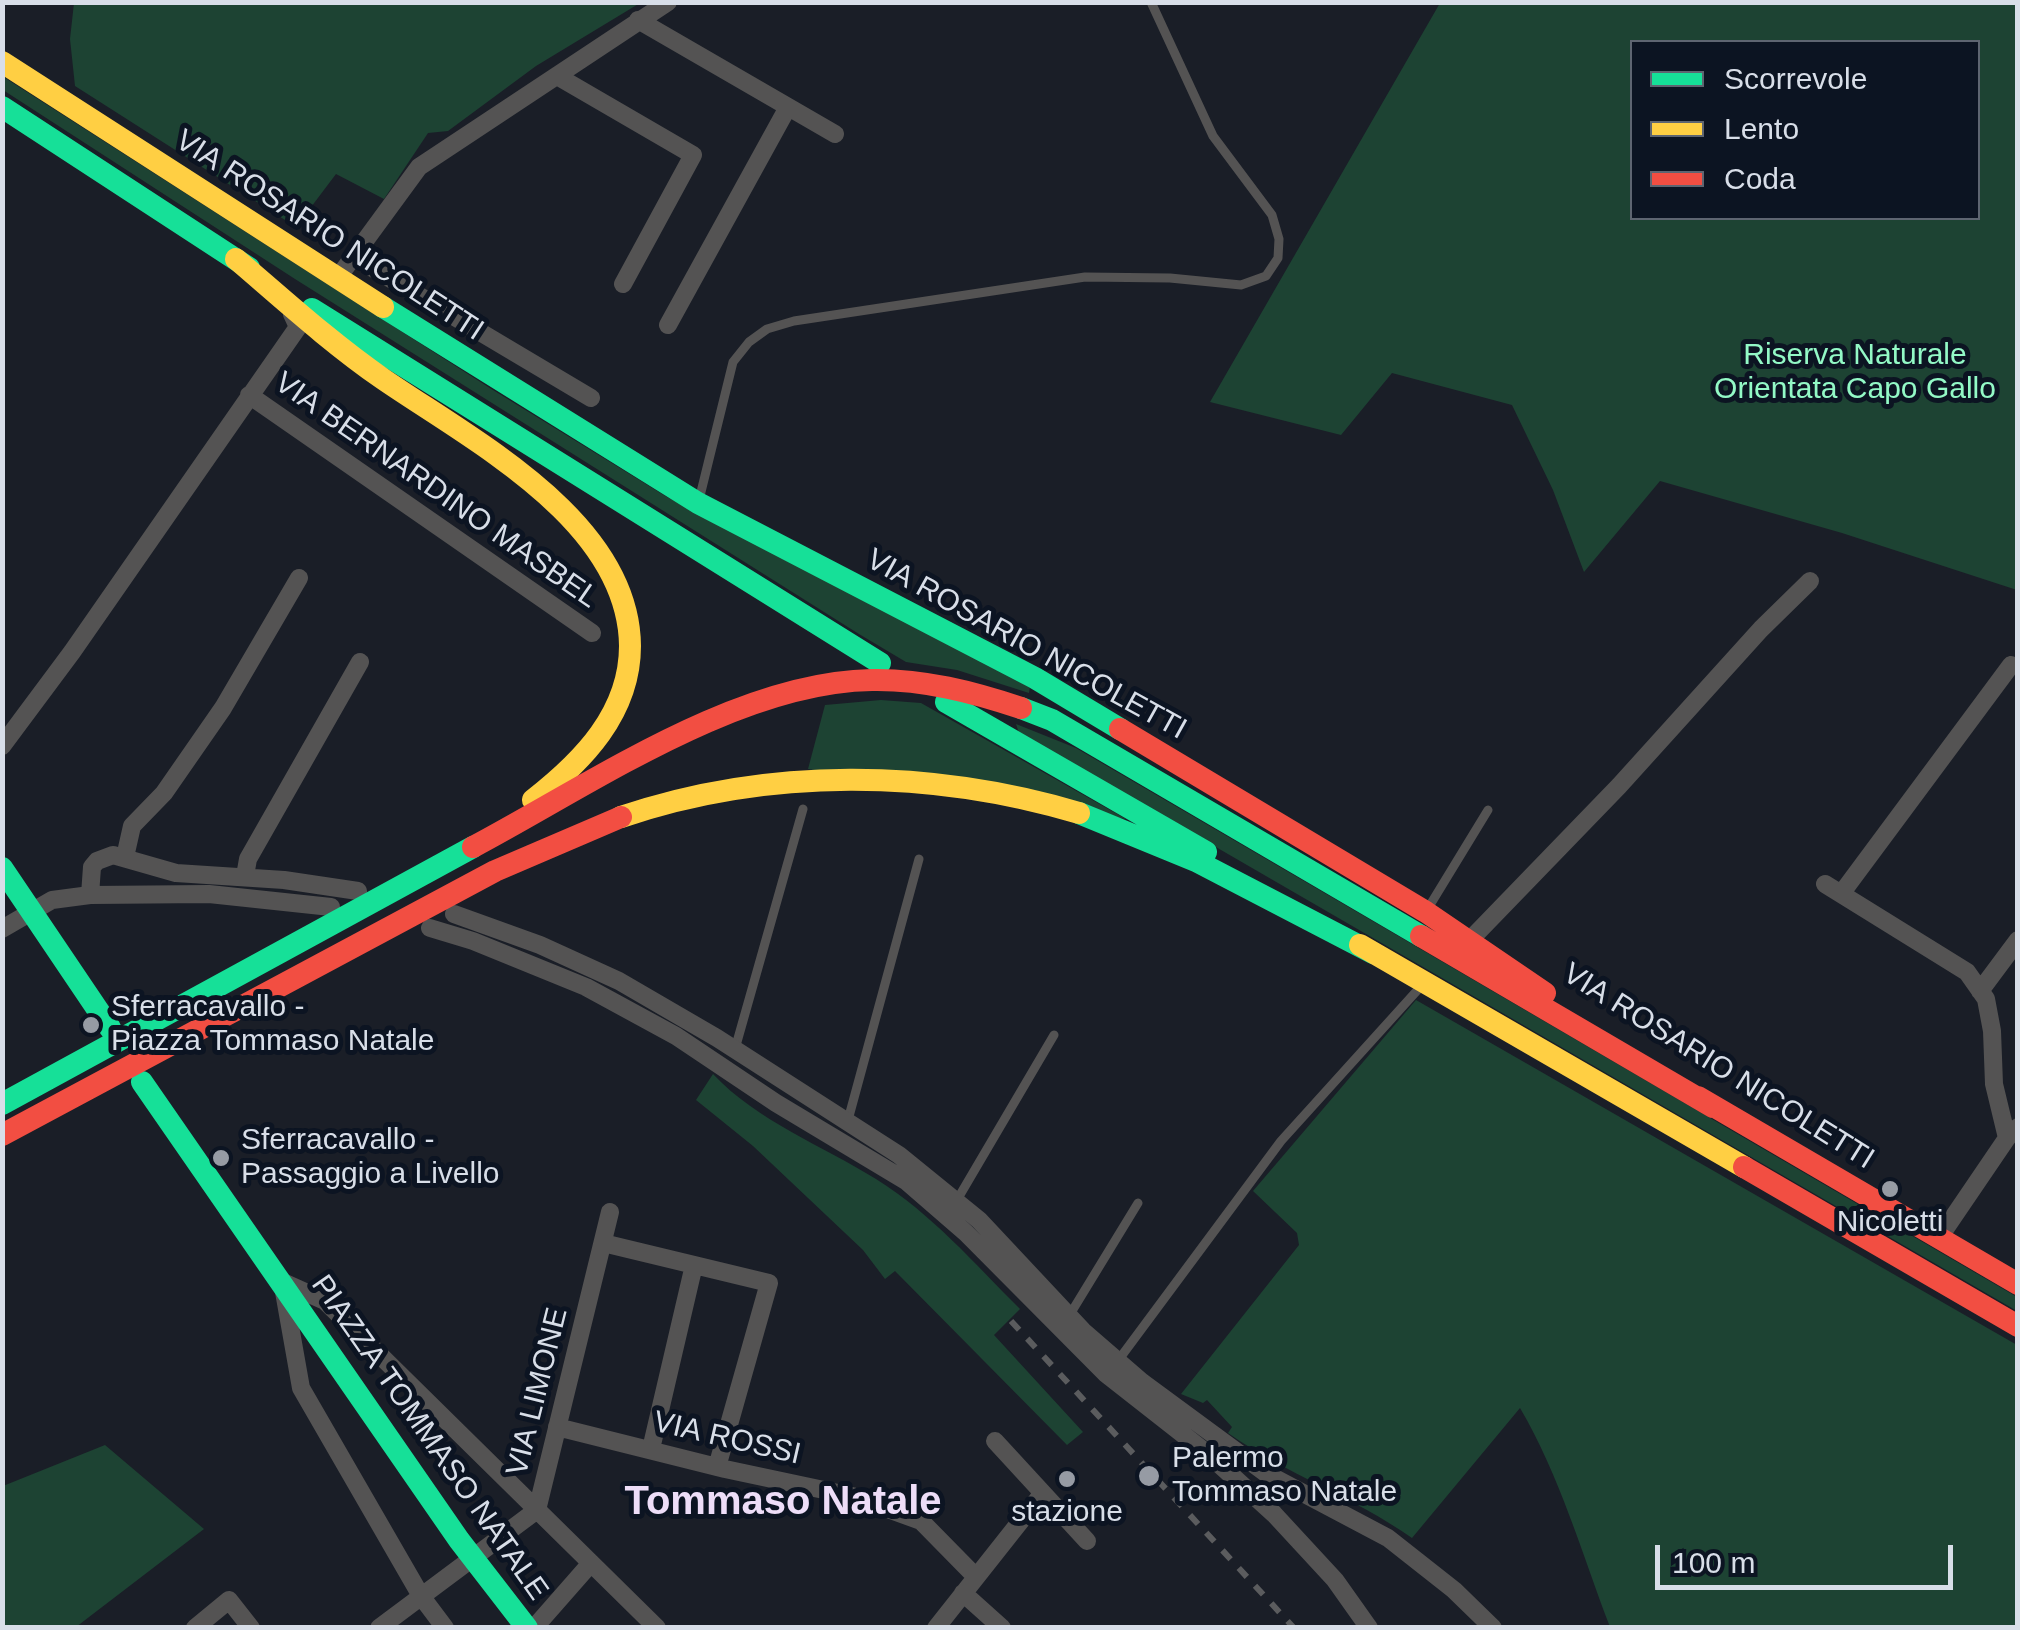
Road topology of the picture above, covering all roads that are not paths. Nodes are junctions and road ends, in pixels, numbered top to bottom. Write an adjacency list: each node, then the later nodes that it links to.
1 (668, 2): 3 (street)
2 (1151, 2): 17 (lane)
3 (638, 20): 5 (street); 7 (street)
4 (2, 62): 11 (main road, VIA ROSARIO NICOLETTI)
5 (558, 76): 9 (street); 12 (street)
6 (2, 107): 10 (main road)
7 (788, 107): 8 (street); 14 (street)
8 (835, 134)
9 (354, 257): 11 (street); 16 (street)
10 (236, 259): 13 (main road); 22 (main road)
11 (337, 279): 17 (main road, VIA ROSARIO NICOLETTI)
12 (623, 284)
13 (268, 287): 15 (street, VIA BERNARDINO MASBEL); 28 (main road)
14 (668, 325)
15 (250, 396): 20 (street, VIA BERNARDINO MASBEL); 25 (street, VIA BERNARDINO MASBEL)
16 (592, 398)
17 (698, 503): 39 (main road, VIA ROSARIO NICOLETTI)
18 (299, 578): 29 (street)
19 (1810, 581): 43 (street)
20 (592, 633)
21 (360, 662): 31 (street)
22 (880, 663)
23 (2011, 665): 35 (street)
24 (946, 702): 45 (main road)
25 (2, 746)
26 (804, 808): 50 (lane)
27 (1488, 810): 39 (lane)
28 (463, 852): 52 (main road); 53 (main road)
29 (124, 857): 31 (street); 36 (street)
30 (919, 860): 54 (lane)
31 (245, 876): 34 (street)
32 (6, 882): 38 (main road)
33 (1825, 884): 35 (street)
34 (358, 891)
35 (1842, 894): 47 (street)
36 (90, 895): 37 (street); 38 (street)
37 (331, 907)
38 (32, 910): 42 (street); 48 (main road)
39 (1426, 912): 43 (main road, VIA ROSARIO NICOLETTI)
40 (454, 914): 50 (street)
41 (430, 928): 88 (street)
42 (2, 929)
43 (1470, 940): 53 (main road, VIA ROSARIO NICOLETTI)
44 (2018, 940): 47 (street)
45 (1372, 952): 46 (main road); 56 (main road)
46 (1424, 983): 66 (main road); 67 (lane)
47 (1980, 991): 55 (street)
48 (110, 1028)
49 (1054, 1034): 57 (lane)
50 (735, 1049): 54 (street)
51 (142, 1082): 63 (main road)
52 (2, 1101)
53 (1713, 1106): 60 (main road, VIA ROSARIO NICOLETTI)
54 (848, 1120): 57 (street)
55 (2012, 1132): 60 (street)
56 (2, 1139)
57 (957, 1200): 65 (street)
58 (1138, 1204): 65 (lane)
59 (610, 1212): 61 (street, VIA LIMONE)
60 (1939, 1238): 64 (main road, VIA ROSARIO NICOLETTI)
61 (603, 1243): 62 (street); 68 (street, VIA LIMONE)
62 (694, 1264): 70 (street); 71 (street)
63 (283, 1282): 73 (street, PIAZZA TOMMASO NATALE); 75 (main road, PIAZZA TOMMASO NATALE); 79 (street, PIAZZA TOMMASO NATALE)
64 (2018, 1284)
65 (1070, 1316): 67 (street)
66 (2018, 1326)
67 (1117, 1362): 89 (street)
68 (557, 1428): 70 (street, VIA ROSSI); 73 (street, VIA LIMONE)
69 (996, 1441): 72 (street)
70 (650, 1449): 71 (street, VIA ROSSI)
71 (717, 1467): 77 (street, VIA ROSSI)
72 (1042, 1494): 74 (street); 77 (street)
73 (537, 1510): 75 (street, VIA LIMONE); 76 (street, PIAZZA TOMMASO NATALE)
74 (1087, 1542)
75 (474, 1560): 79 (street, VIA LIMONE); 84 (main road, PIAZZA TOMMASO NATALE)
76 (591, 1563): 84 (street); 85 (street, PIAZZA TOMMASO NATALE)
77 (976, 1577): 78 (street)
78 (963, 1593): 86 (street); 87 (street)
79 (421, 1596): 82 (street, VIA LIMONE); 83 (street, PIAZZA TOMMASO NATALE)
80 (194, 1628): 81 (street)
81 (251, 1628)
82 (380, 1628)
83 (445, 1628)
84 (530, 1628)
85 (657, 1628)
86 (936, 1628)
87 (1002, 1628)
88 (1369, 1628)
89 (1493, 1628)

